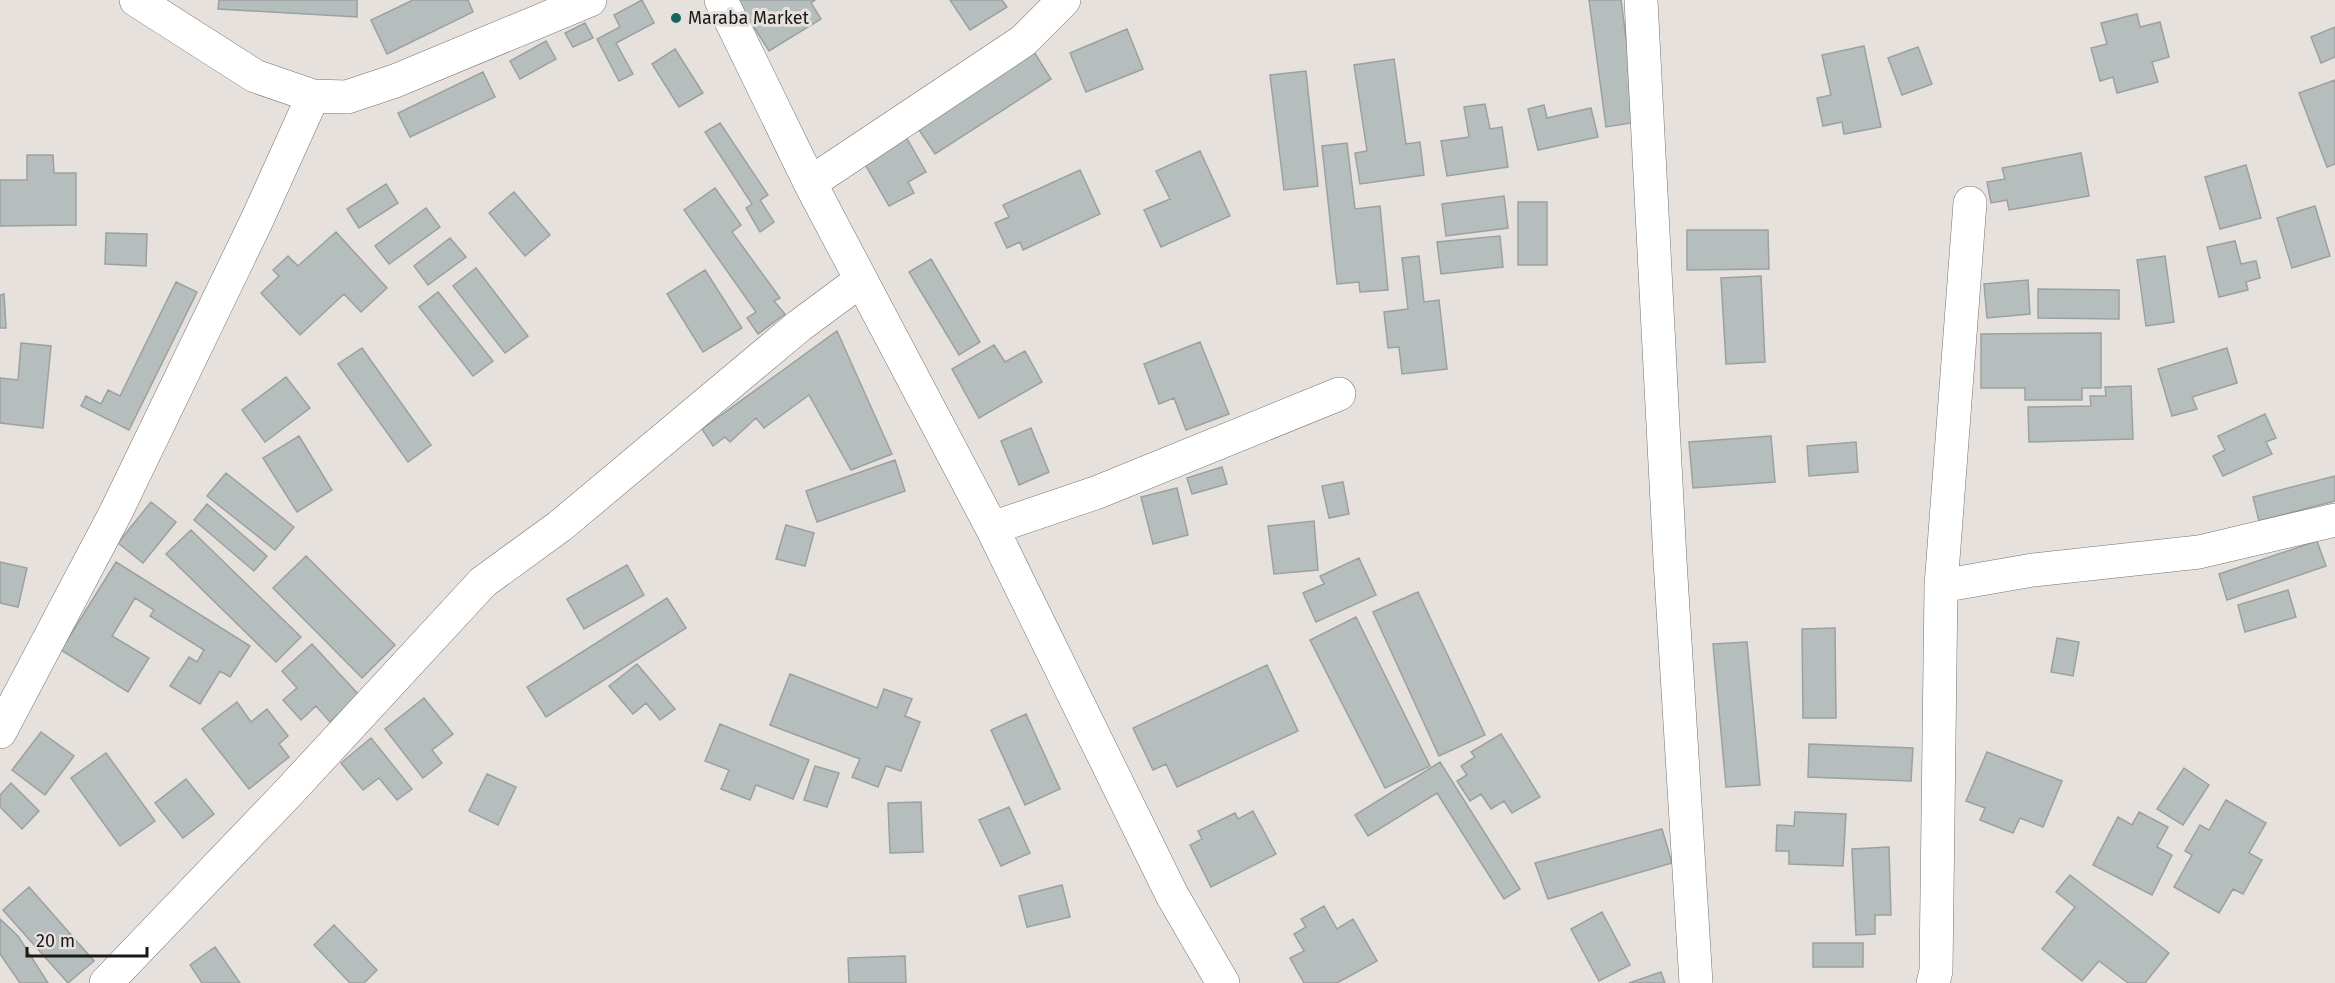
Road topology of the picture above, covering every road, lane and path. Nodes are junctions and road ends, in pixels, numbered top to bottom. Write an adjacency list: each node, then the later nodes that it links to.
1 (136, 0): 6 (street)
2 (590, 0): 6 (street)
3 (721, 0): 7 (street)
4 (1064, 0): 7 (street)
5 (1641, 0): 17 (street)
6 (313, 96): 14 (street)
7 (810, 183): 9 (street)
8 (1970, 203): 13 (street)
9 (861, 280): 12 (street); 15 (street)
10 (1339, 394): 12 (street)
11 (2335, 520): 13 (street)
12 (992, 528): 16 (street)
13 (1941, 586): 18 (street)
14 (0, 732)
15 (106, 983)
16 (1223, 983)
17 (1696, 983)
18 (1934, 983)

